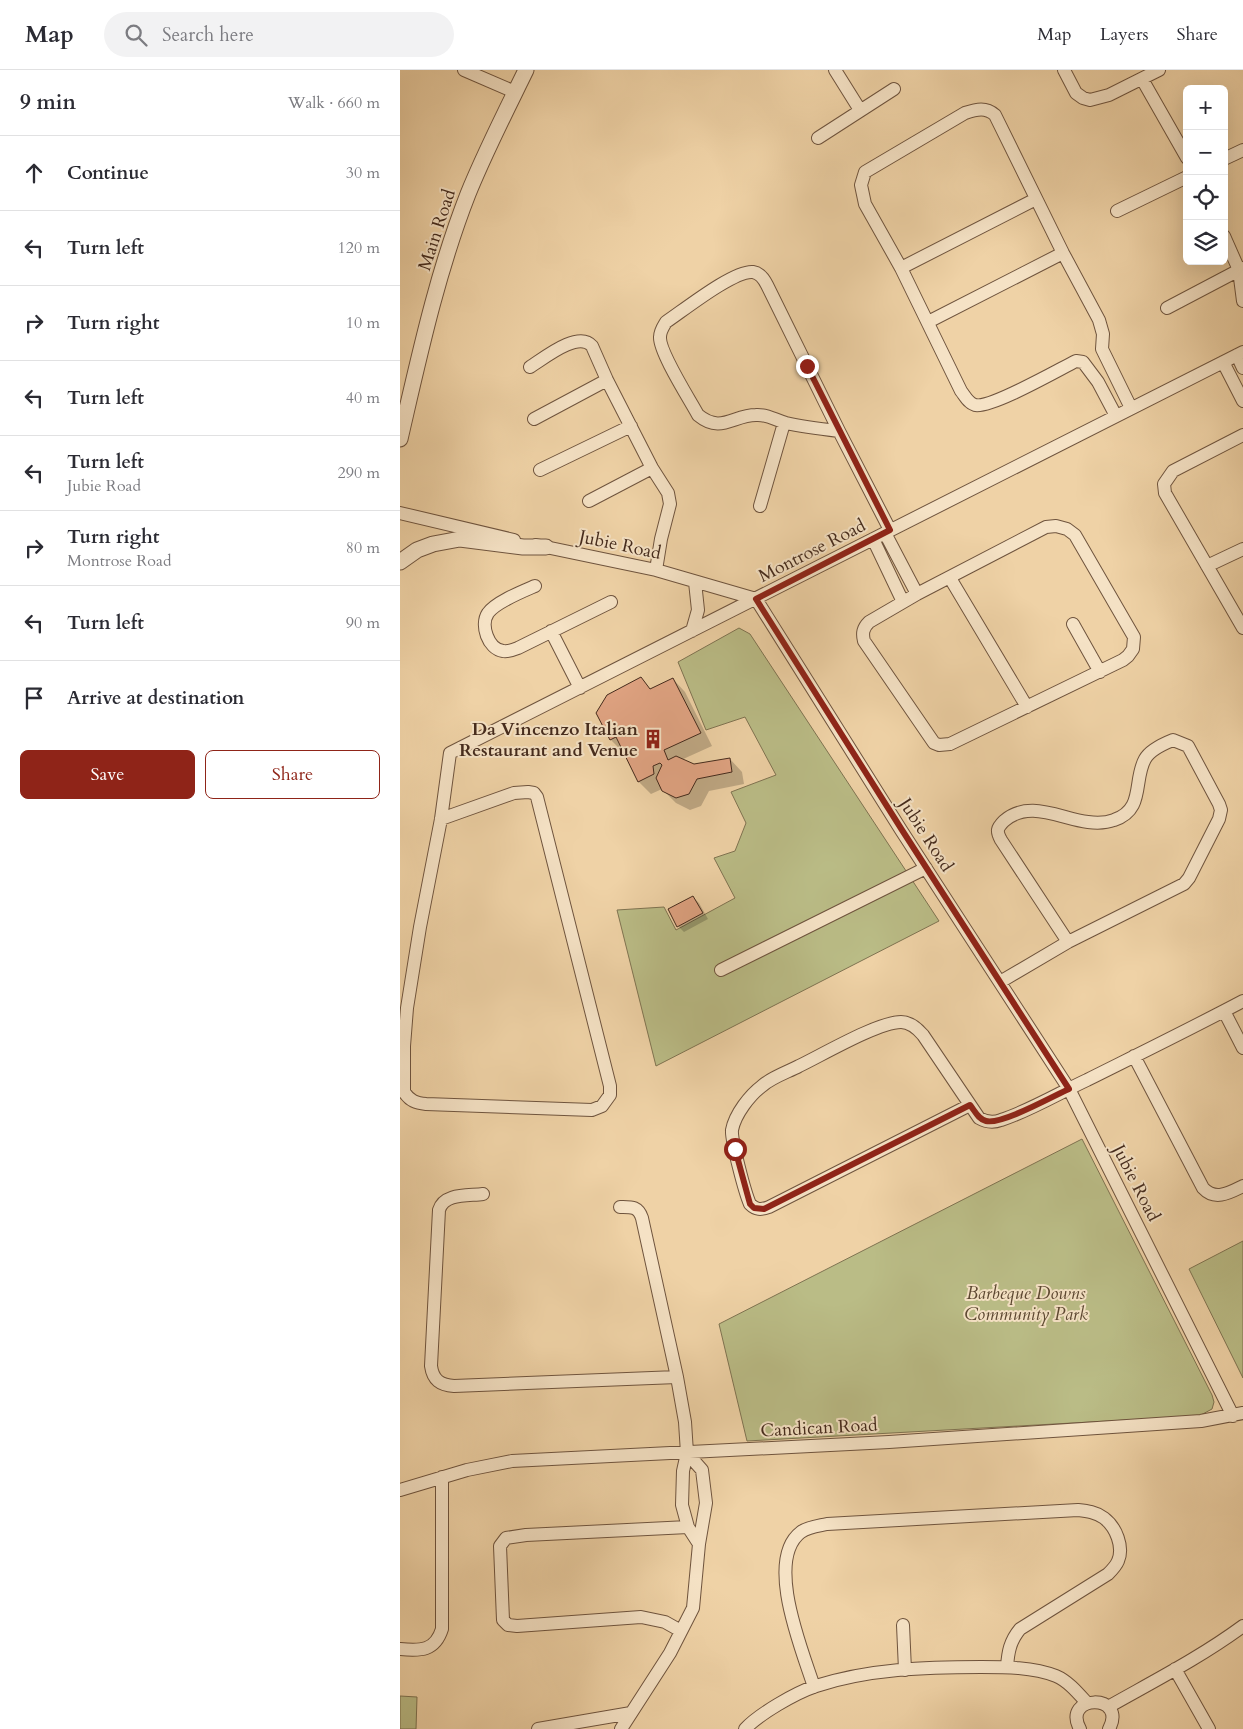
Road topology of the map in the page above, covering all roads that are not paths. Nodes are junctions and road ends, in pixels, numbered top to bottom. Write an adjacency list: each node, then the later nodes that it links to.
1 (464, 70): 8 (street)
2 (526, 70): 8 (street, Main Road)
3 (836, 70): 9 (street)
4 (1064, 70): 6 (street)
5 (1159, 70): 6 (street)
6 (1142, 79): 12 (street)
7 (894, 89): 9 (street)
8 (515, 92): 37 (street, Main Road)
9 (860, 110): 10 (street)
10 (818, 138)
11 (1243, 150): 13 (street)
12 (1183, 151)
13 (1228, 157)
14 (1183, 180): 16 (street)
15 (1036, 199): 18 (street); 19 (street); 19 (street)
16 (1117, 211)
17 (1228, 244): 20 (street)
18 (1063, 253): 23 (street); 30 (street)
19 (901, 268): 23 (street)
20 (1241, 269): 21 (street); 22 (street)
21 (1243, 301)
22 (1167, 308)
23 (928, 322): 31 (street)
24 (1240, 354): 25 (street, Montrose Road); 27 (street)
25 (1223, 362): 29 (street); 30 (street, Montrose Road)
26 (530, 367): 28 (street)
27 (1243, 368)
28 (607, 380): 32 (street); 34 (street)
29 (1243, 401)
30 (1131, 408): 31 (street, Montrose Road)
31 (1116, 416): 43 (street, Montrose Road)
32 (534, 419)
33 (784, 423): 35 (street); 35 (street); 41 (street)
34 (631, 426): 38 (street); 39 (street)
35 (839, 431): 43 (street)
36 (1243, 435): 48 (street)
37 (400, 439)
38 (652, 468): 40 (street); 49 (street)
39 (540, 470)
40 (589, 502)
41 (760, 506)
42 (400, 513): 45 (street, Jubie Road)
43 (888, 532): 44 (street, Montrose Road); 53 (street)
44 (872, 539): 54 (street, Montrose Road); 56 (street)
45 (546, 548): 47 (street); 49 (street, Jubie Road)
46 (1243, 549): 48 (street)
47 (400, 562)
48 (1207, 566): 58 (street)
49 (656, 570): 51 (street, Jubie Road)
50 (950, 578): 53 (street); 61 (street); 63 (street)
51 (695, 582): 54 (street, Jubie Road); 60 (street)
52 (535, 586): 59 (street)
53 (917, 594): 56 (street)
54 (756, 599): 60 (street, Montrose Road); 65 (street, Jubie Road)
55 (611, 602): 59 (street)
56 (903, 602): 63 (street)
57 (1073, 624): 61 (street)
58 (1243, 628)
59 (551, 631): 62 (street)
60 (692, 632): 62 (street, Montrose Road)
61 (1100, 672): 63 (street)
62 (580, 688): 64 (street, Montrose Road)
63 (1027, 707)
64 (441, 819): 64 (street)
65 (926, 868): 67 (street); 68 (street, Jubie Road)
66 (1068, 942): 66 (street); 68 (street)
67 (721, 970)
68 (1000, 982): 73 (street, Jubie Road)
69 (1243, 1001): 70 (street)
70 (1224, 1011): 71 (street); 72 (street)
71 (1243, 1048)
72 (1134, 1056): 73 (street); 75 (street)
73 (1069, 1089): 74 (street); 79 (street, Jubie Road)
74 (970, 1105): 74 (street)
75 (1243, 1186)
76 (483, 1194): 78 (street)
77 (620, 1207): 78 (street)
78 (677, 1377): 80 (street)
79 (1238, 1414): 80 (street, Candican Road)
80 (688, 1453): 81 (street, Candican Road); 83 (street); 84 (street)
81 (442, 1477): 82 (street, Candican Road); 88 (street)
82 (400, 1490)
83 (688, 1527): 84 (street); 87 (street)
84 (699, 1544): 87 (street)
85 (903, 1625): 91 (street)
86 (1243, 1626): 90 (street)
87 (681, 1631): 95 (street)
88 (400, 1649)
89 (1007, 1667): 91 (street); 92 (street); 93 (street)
90 (1175, 1669): 94 (street); 101 (street)
91 (904, 1670): 92 (street)
92 (814, 1687): 98 (street)
93 (1087, 1703): 94 (street); 99 (street)
94 (1108, 1707): 100 (street)
95 (631, 1713): 96 (street); 97 (street)
96 (538, 1729)
97 (621, 1729)
98 (744, 1729)
99 (1080, 1729)
100 (1109, 1729)
101 (1208, 1729)

